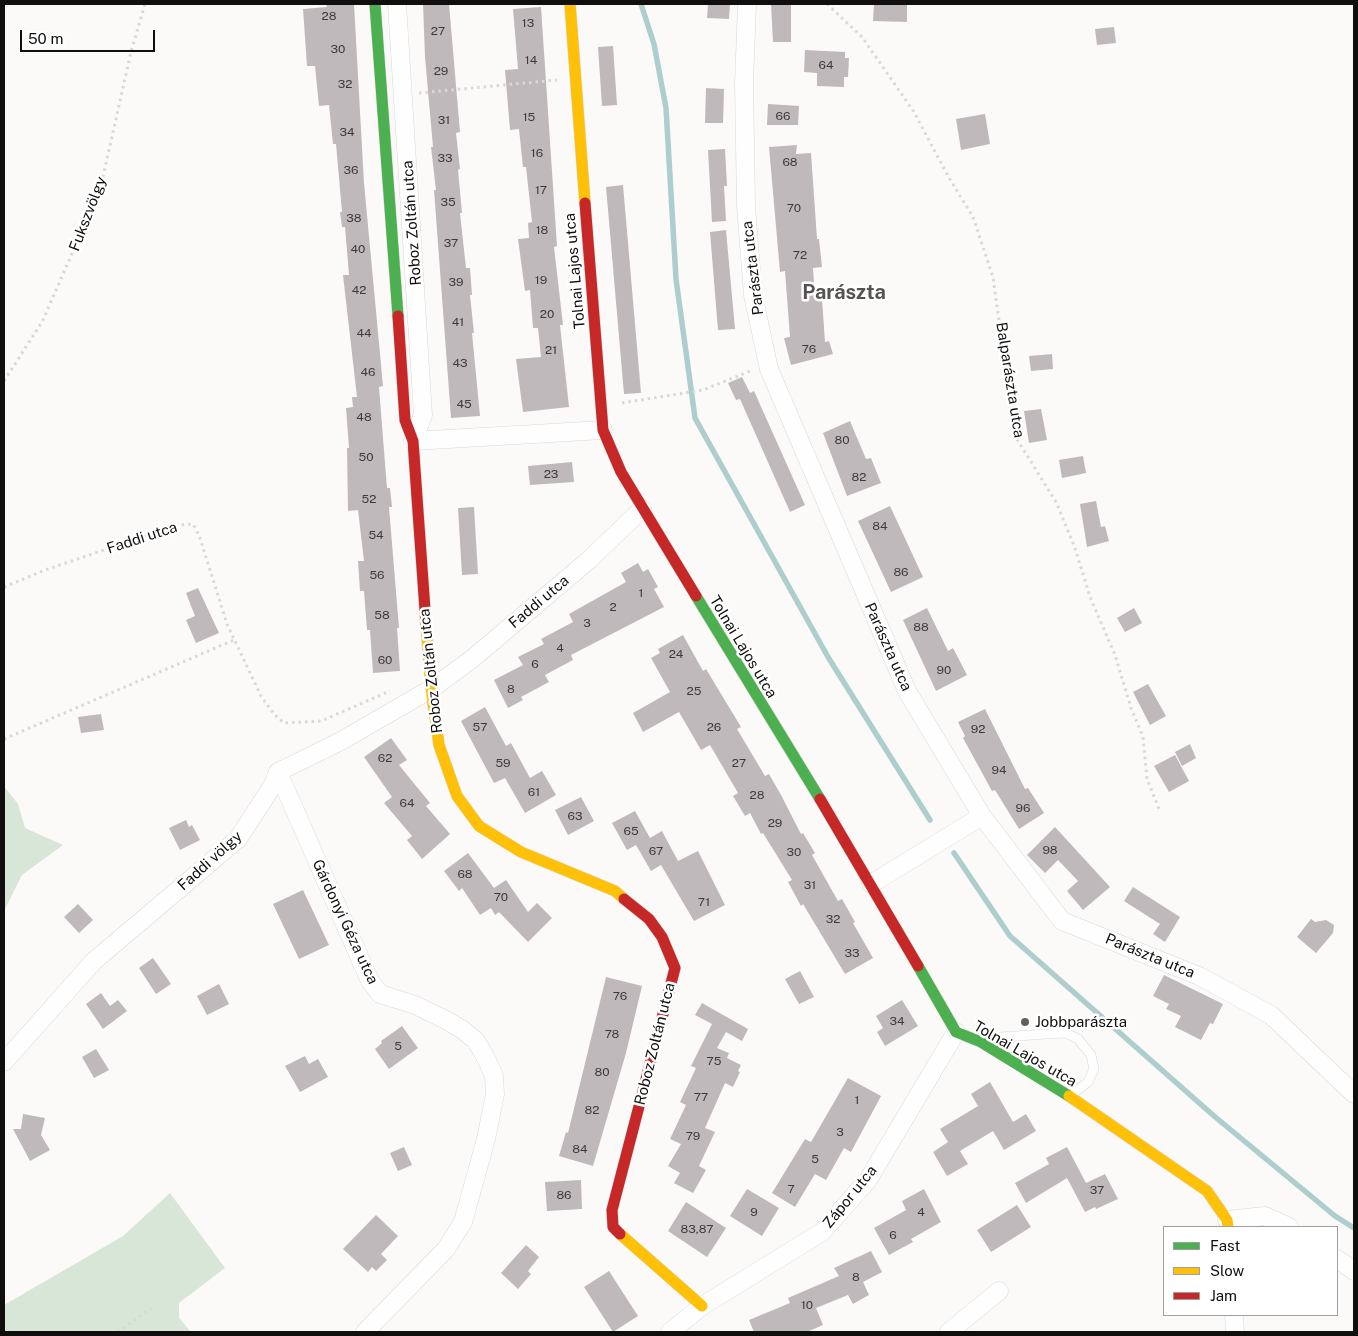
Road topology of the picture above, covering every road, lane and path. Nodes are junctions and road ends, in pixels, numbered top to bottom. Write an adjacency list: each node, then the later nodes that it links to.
1 (145, 4): 10 (path, Fukszvölgy)
2 (375, 4): 13 (street, Roboz Zoltán utca)
3 (397, 4): 8 (street, Roboz Zoltán utca)
4 (570, 4): 7 (street, Tolnai Lajos utca)
5 (747, 4): 9 (street, Parászta utca)
6 (827, 4): 21 (path, Balparászta utca)
7 (575, 78): 8 (path); 11 (street, Tolnai Lajos utca)
8 (403, 94): 13 (street, Roboz Zoltán utca)
9 (768, 364): 11 (path); 22 (street, Parászta utca)
10 (4, 381)
11 (601, 406): 12 (street, Tolnai Lajos utca)
12 (603, 430): 13 (street); 14 (street, Tolnai Lajos utca)
13 (413, 440): 17 (street, Roboz Zoltán utca)
14 (642, 509): 17 (street, Faddi utca); 23 (street, Tolnai Lajos utca)
15 (4, 587): 16 (path, Faddi utca)
16 (234, 640): 18 (path, Faddi utca); 19 (path)
17 (431, 689): 18 (street); 34 (street, Roboz Zoltán utca)
18 (415, 699): 20 (street)
19 (4, 739)
20 (278, 772): 26 (street, Faddi völgy); 38 (street, Gárdonyi Géza utca)
21 (1159, 809)
22 (982, 816): 23 (street); 27 (street, Parászta utca)
23 (871, 884): 24 (street, Tolnai Lajos utca)
24 (956, 1032): 25 (street, Tolnai Lajos utca); 34 (street, Zápor utca)
25 (981, 1042): 28 (street, Tolnai Lajos utca); 28 (lane)
26 (4, 1062)
27 (1354, 1094)
28 (1069, 1096): 29 (street, Tolnai Lajos utca)
29 (1228, 1224): 30 (street)
30 (1287, 1226)
31 (1338, 1260): 32 (street)
32 (1354, 1271)
33 (999, 1291): 40 (street)
34 (702, 1306): 39 (street, Zápor utca)
35 (151, 1308): 37 (path)
36 (1234, 1316): 41 (street)
37 (118, 1332)
38 (365, 1332)
39 (670, 1332)
40 (950, 1332)
41 (1235, 1332)

